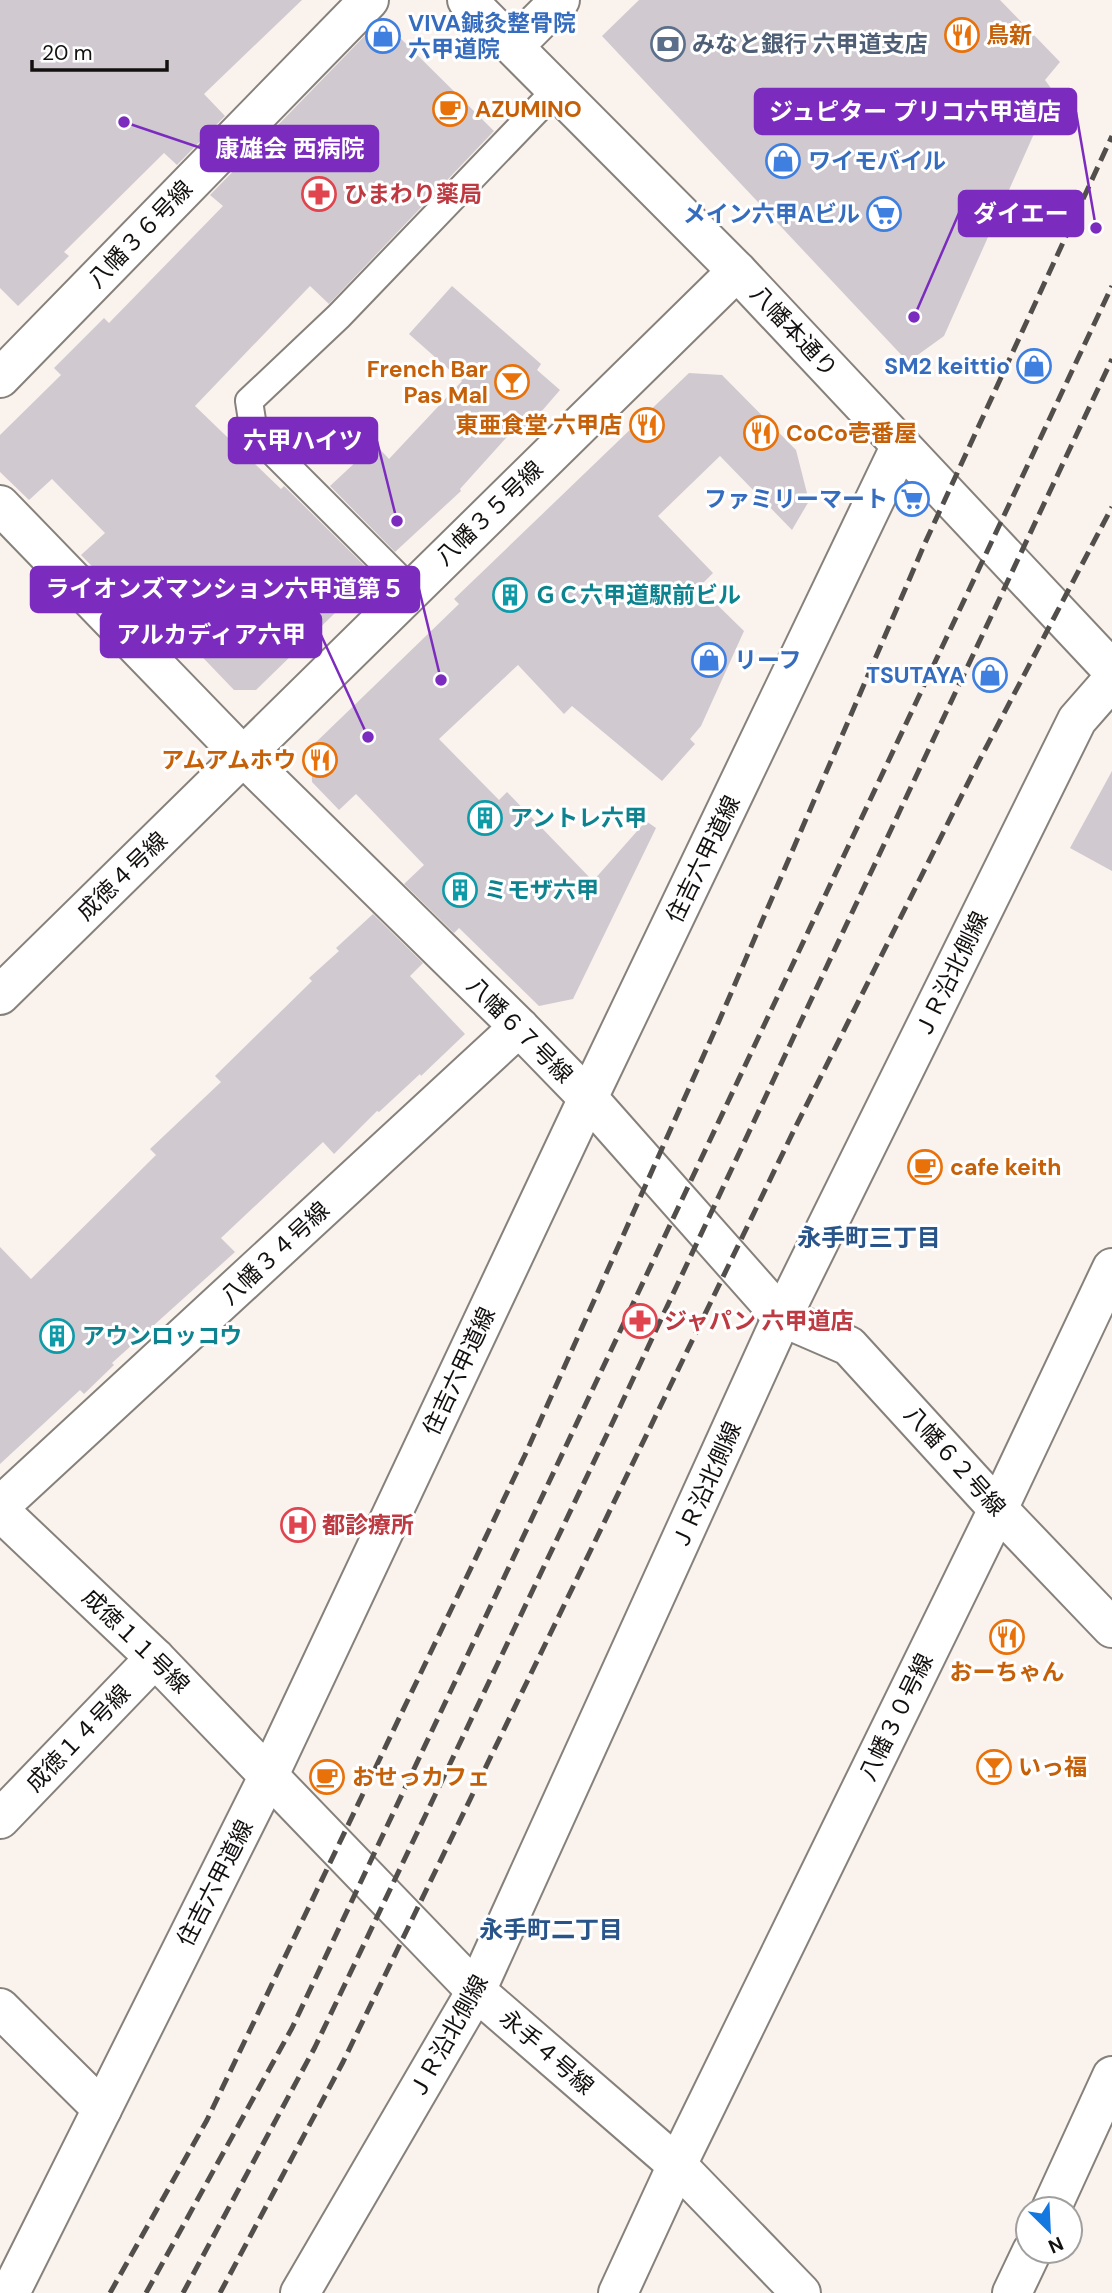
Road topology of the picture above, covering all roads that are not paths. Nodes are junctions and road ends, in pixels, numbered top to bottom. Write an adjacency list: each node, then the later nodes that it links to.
1 (369, 0): 7 (street, 八幡３６号線)
2 (467, 0): 4 (street, 八幡本通り)
3 (561, 0): 4 (street)
4 (514, 46): 5 (street, 八幡本通り)
5 (557, 89): 6 (street, 八幡本通り); 10 (lane)
6 (737, 271): 8 (street, 八幡本通り); 10 (street, 八幡３５号線)
7 (0, 378)
8 (901, 445): 11 (street, 八幡本通り); 16 (street, 住吉六甲道線)
9 (0, 505): 13 (street, 八幡６７号線)
10 (411, 590): 13 (street, 八幡３５号線)
11 (1112, 670)
12 (1112, 680): 18 (street, ＪＲ沿北側線)
13 (244, 757): 14 (street, 成徳４号線); 15 (street, 八幡６７号線)
14 (0, 995)
15 (519, 1027): 16 (street, 八幡６７号線); 19 (street, 八幡３４号線)
16 (588, 1098): 18 (street, 八幡６７号線); 23 (street, 住吉六甲道線)
17 (1112, 1268): 20 (street, 八幡３０号線)
18 (782, 1317): 20 (street, 八幡６２号線); 25 (street, ＪＲ沿北側線)
19 (0, 1509): 22 (street, 成徳１１号線)
20 (998, 1510): 21 (street, 八幡６２号線); 29 (street, 八幡３０号線)
21 (1112, 1628)
22 (155, 1658): 23 (street, 成徳１１号線); 24 (street, 成徳１４号線)
23 (269, 1775): 25 (street, 永手４号線); 28 (street, 住吉六甲道線)
24 (0, 1819)
25 (476, 1991): 29 (street, 永手４号線); 33 (street, ＪＲ沿北側線)
26 (0, 2008): 28 (street)
27 (1112, 2076): 30 (street)
28 (102, 2109): 32 (street, 住吉六甲道線)
29 (677, 2165): 34 (street, 八幡３０号線); 35 (street, 永手４号線)
30 (1057, 2195)
31 (1026, 2265): 36 (street)
32 (10, 2293)
33 (300, 2293)
34 (618, 2293)
35 (801, 2293)
36 (1013, 2293)

